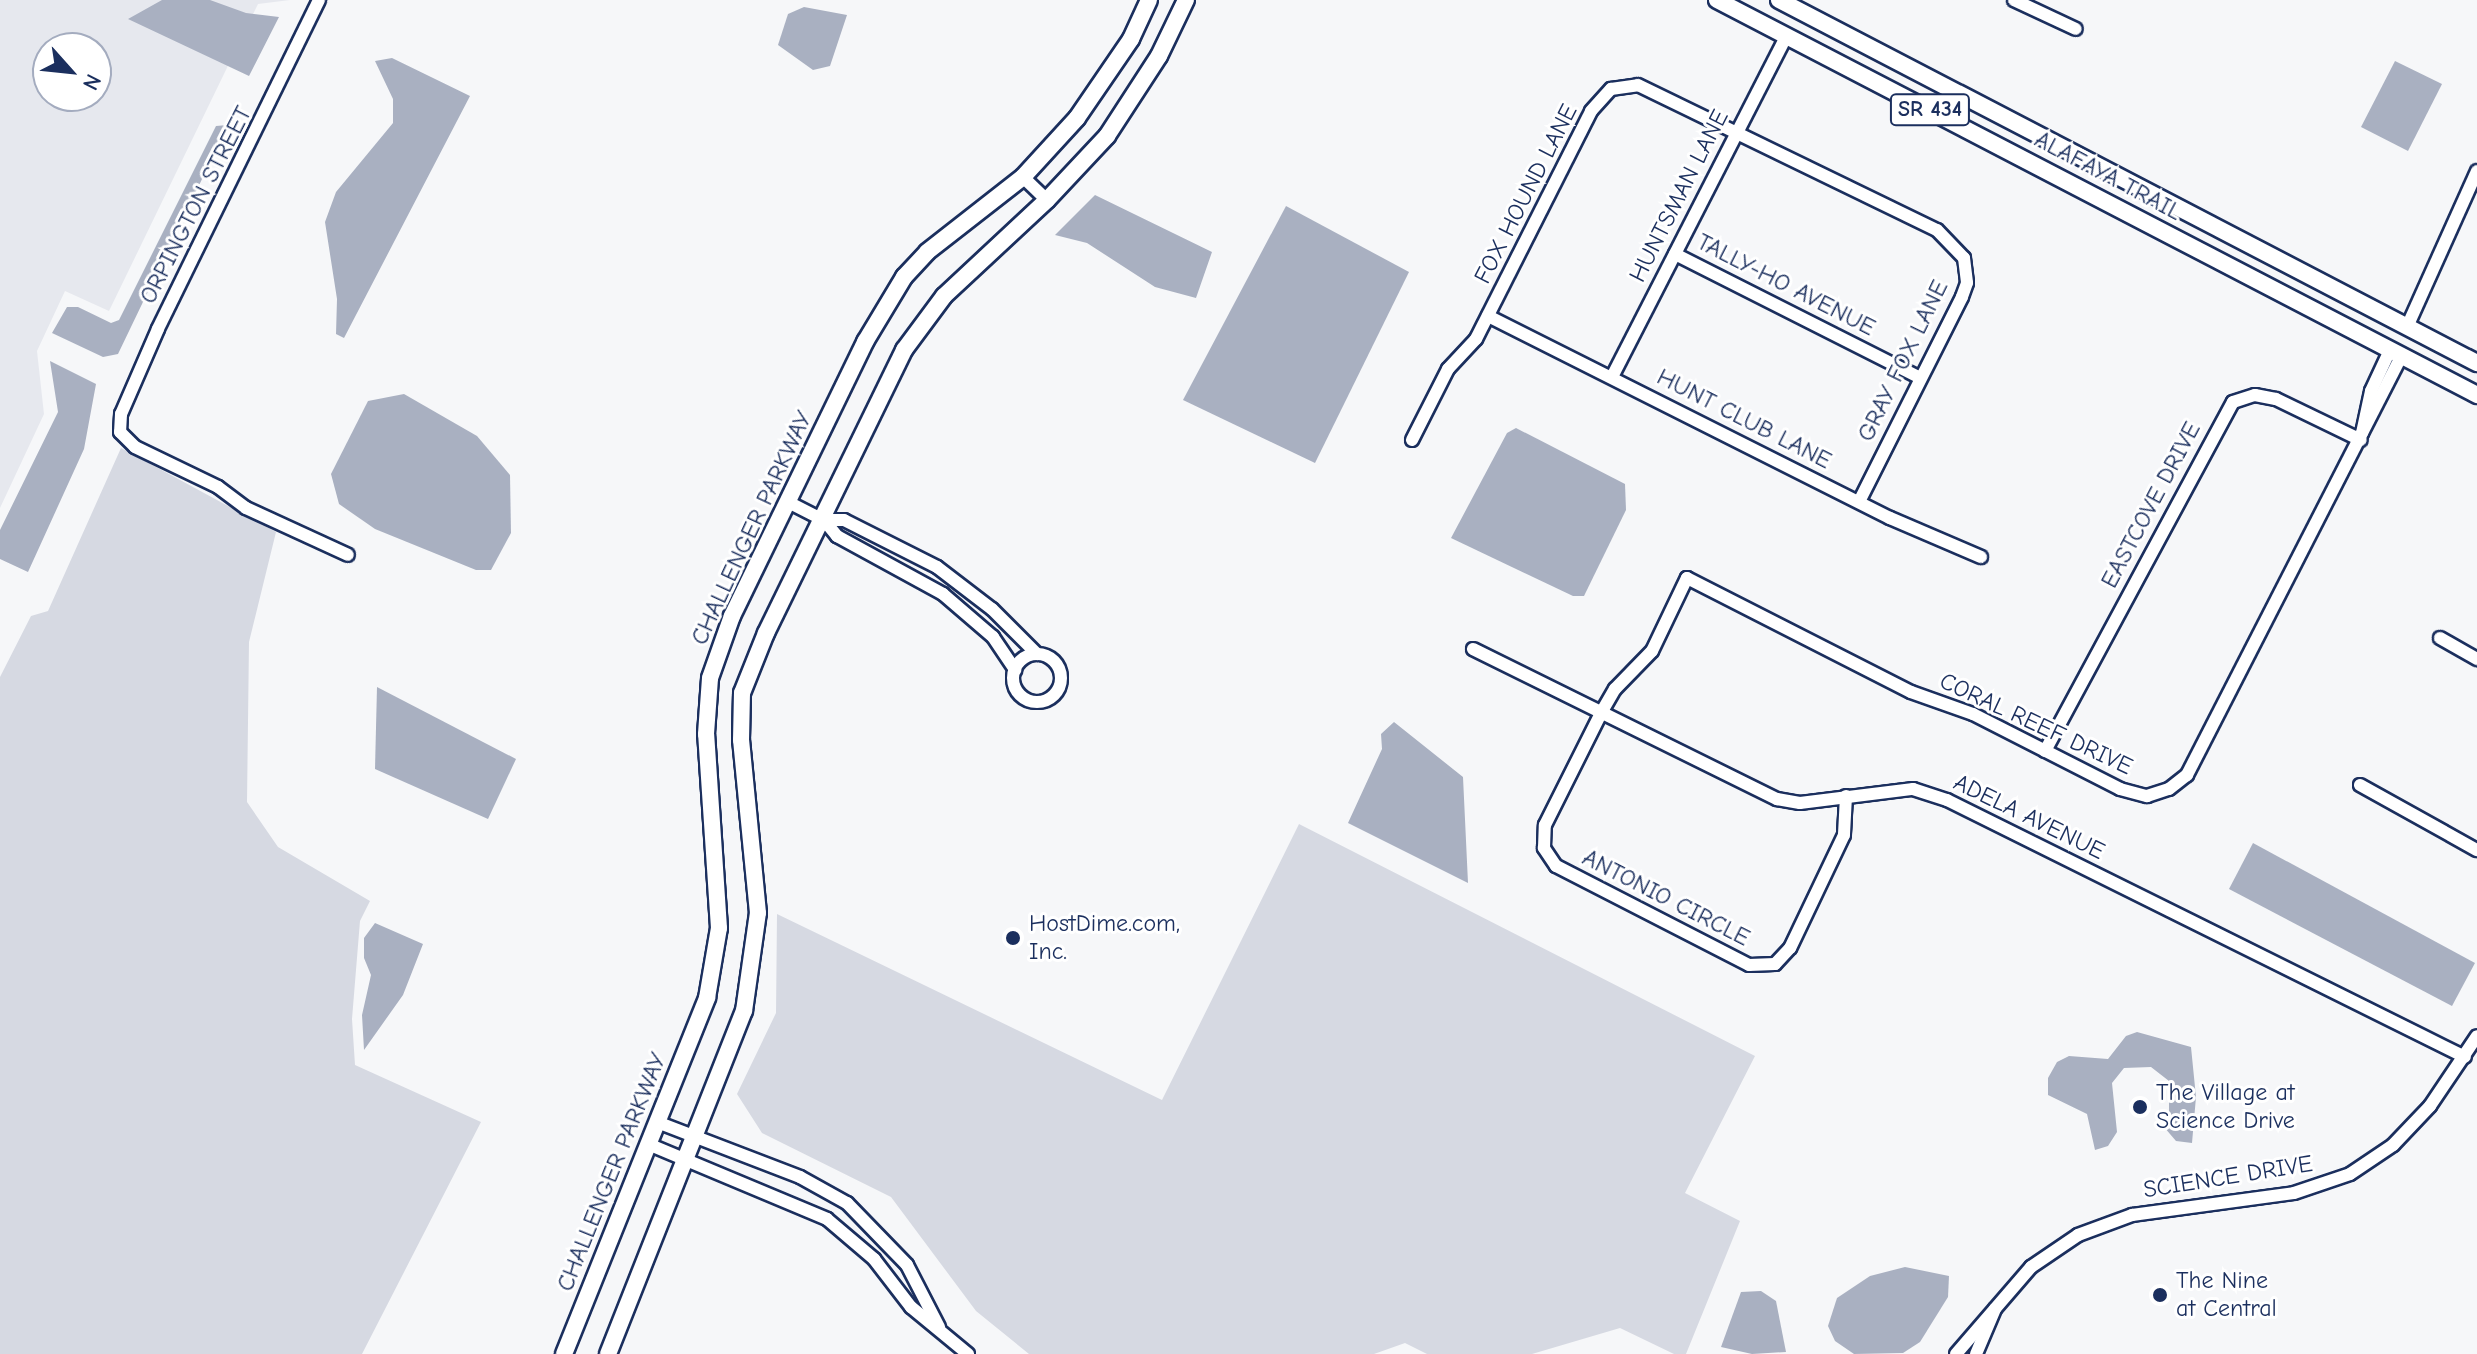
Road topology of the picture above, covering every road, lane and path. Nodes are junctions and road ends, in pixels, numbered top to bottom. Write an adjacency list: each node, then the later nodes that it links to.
1 (319, 0): 33 (street, ORPINGTON STREET)
2 (1149, 0): 14 (main road, CHALLENGER PARKWAY)
3 (1186, 0): 15 (main road)
4 (1717, 0): 8 (main road, ALAFAYA TRAIL / SR 434)
5 (1779, 0): 7 (main road, ALAFAYA TRAIL / SR 434)
6 (2014, 0): 10 (street)
7 (1802, 5): 8 (main road); 9 (main road, ALAFAYA TRAIL / SR 434)
8 (1758, 20): 11 (main road, ALAFAYA TRAIL / SR 434)
9 (1832, 27): 11 (main road); 16 (main road, ALAFAYA TRAIL / SR 434)
10 (2076, 29)
11 (1787, 35): 12 (street, HUNTSMAN LANE); 17 (main road, ALAFAYA TRAIL / SR 434)
12 (1737, 130): 19 (street, HUNTSMAN LANE); 21 (street, FOX HOUND LANE); 26 (street, GRAY FOX LANE)
13 (2477, 171): 22 (street)
14 (1023, 177): 15 (street); 31 (main road, CHALLENGER PARKWAY)
15 (1047, 200): 32 (main road)
16 (2217, 229): 17 (main road); 18 (main road, ALAFAYA TRAIL / SR 434)
17 (2174, 238): 20 (main road, ALAFAYA TRAIL / SR 434)
18 (2263, 253): 20 (main road); 22 (main road, ALAFAYA TRAIL / SR 434)
19 (1675, 254): 25 (street, HUNTSMAN LANE); 26 (street, TALLY-HO AVENUE)
20 (2208, 256): 23 (main road, ALAFAYA TRAIL / SR 434)
21 (1488, 316): 25 (street, HUNT CLUB LANE); 28 (street, FOX HOUND LANE)
22 (2407, 327): 24 (main road, ALAFAYA TRAIL / SR 434)
23 (2395, 353): 27 (main road, ALAFAYA TRAIL / SR 434); 29 (street, CORAL REEF DRIVE)
24 (2477, 363)
25 (1612, 377): 30 (street, HUNT CLUB LANE)
26 (1920, 378): 30 (street, GRAY FOX LANE)
27 (2477, 395)
28 (1412, 440)
29 (2361, 440): 42 (street, EASTCOVE DRIVE); 42 (street, CORAL REEF DRIVE)
30 (1859, 502): 34 (street, HUNT CLUB LANE)
31 (790, 503): 32 (street); 48 (main road, CHALLENGER PARKWAY)
32 (824, 520): 38 (street); 40 (street); 49 (main road)
33 (348, 555)
34 (1981, 557)
35 (2440, 638): 39 (street)
36 (1473, 649): 41 (street, ADELA AVENUE)
37 (1652, 651): 41 (street, ANTONIO CIRCLE); 42 (street, CORAL REEF DRIVE)
38 (1037, 654): 40 (street); 40 (street)
39 (2477, 659)
40 (1015, 670)
41 (1601, 713): 44 (street, ADELA AVENUE); 44 (street, ANTONIO CIRCLE)
42 (2045, 751)
43 (2360, 785): 45 (street)
44 (1846, 796): 47 (street, ADELA AVENUE)
45 (2477, 850)
46 (2477, 1036): 47 (street, SCIENCE DRIVE)
47 (2465, 1057): 52 (street, SCIENCE DRIVE)
48 (657, 1122): 49 (street); 50 (main road, CHALLENGER PARKWAY)
49 (694, 1136): 51 (main road); 53 (street)
50 (648, 1144): 51 (street); 55 (main road, CHALLENGER PARKWAY)
51 (685, 1159): 53 (street); 56 (main road)
52 (1998, 1302): 54 (street, SCIENCE DRIVE); 58 (street, SCIENCE DRIVE)
53 (939, 1327): 57 (street)
54 (1983, 1340): 59 (street, SCIENCE DRIVE); 60 (street)
55 (564, 1354)
56 (608, 1354)
57 (968, 1354)
58 (1956, 1354)
59 (1976, 1354)
60 (1984, 1354)

